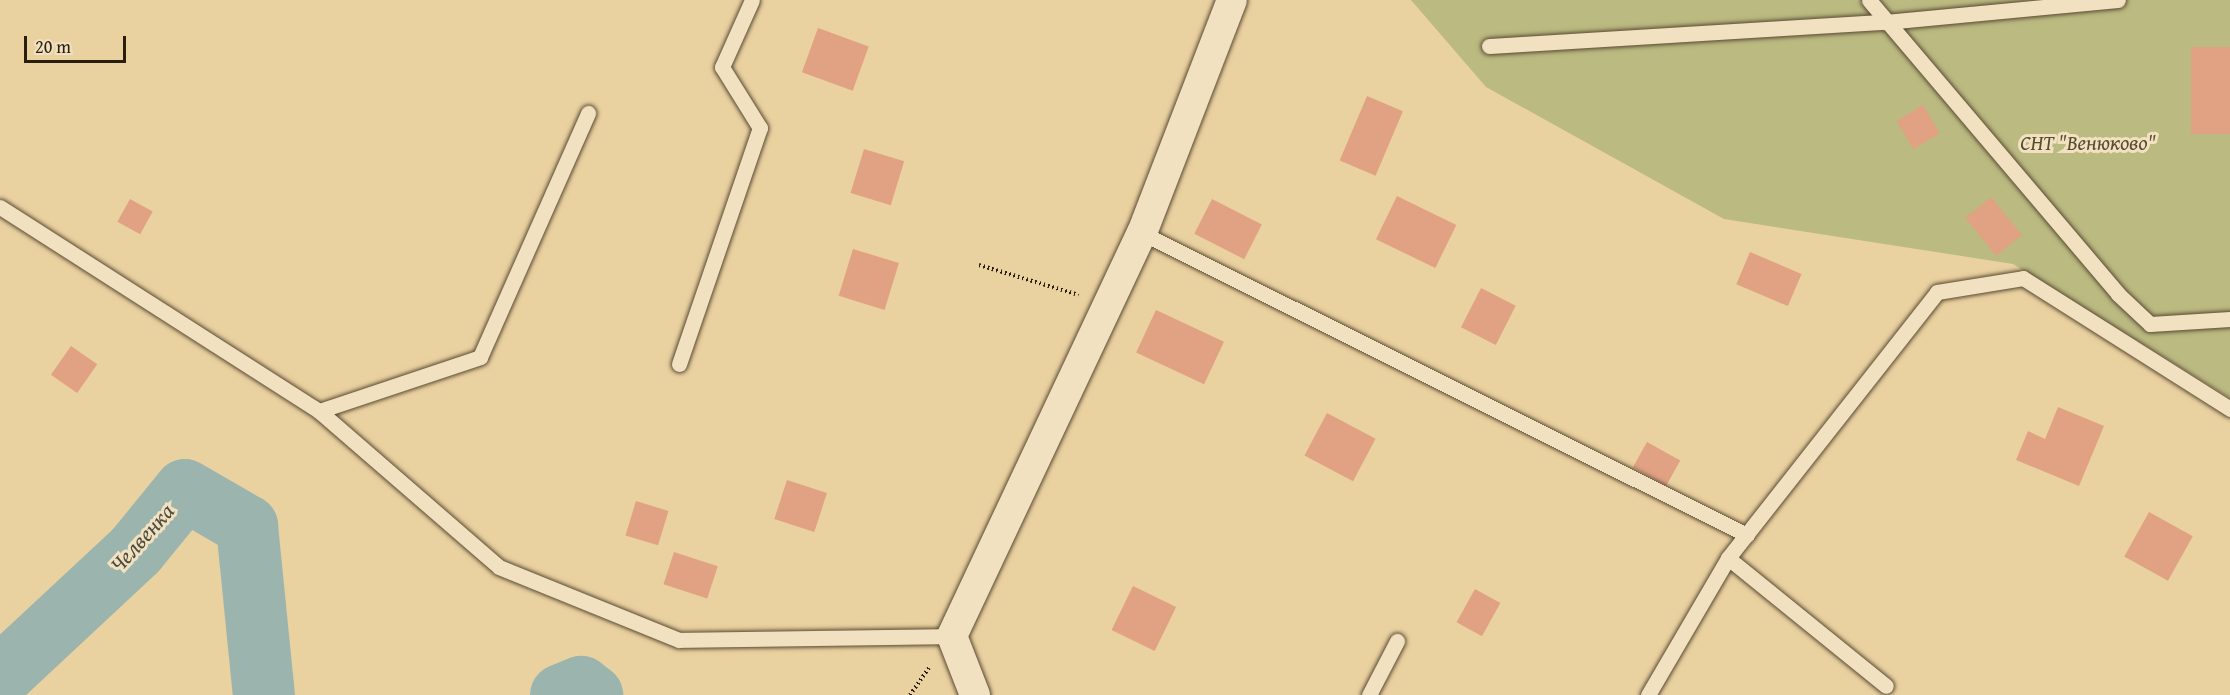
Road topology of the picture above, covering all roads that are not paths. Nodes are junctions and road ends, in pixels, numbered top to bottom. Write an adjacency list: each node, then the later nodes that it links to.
1 (752, 0): 11 (lane)
2 (1232, 0): 9 (street)
3 (1869, 0): 5 (lane)
4 (2118, 0): 5 (lane)
5 (1885, 22): 6 (lane); 10 (lane)
6 (1489, 46)
7 (588, 113): 13 (lane)
8 (0, 207): 13 (lane)
9 (1142, 233): 14 (lane); 16 (street)
10 (2230, 319)
11 (679, 364)
12 (2230, 409): 14 (lane)
13 (319, 411): 16 (lane)
14 (1747, 535): 15 (lane)
15 (1728, 558): 18 (lane); 21 (lane)
16 (952, 636): 19 (street)
17 (1397, 641): 20 (lane)
18 (1886, 686)
19 (975, 695)
20 (1369, 695)
21 (1648, 695)

